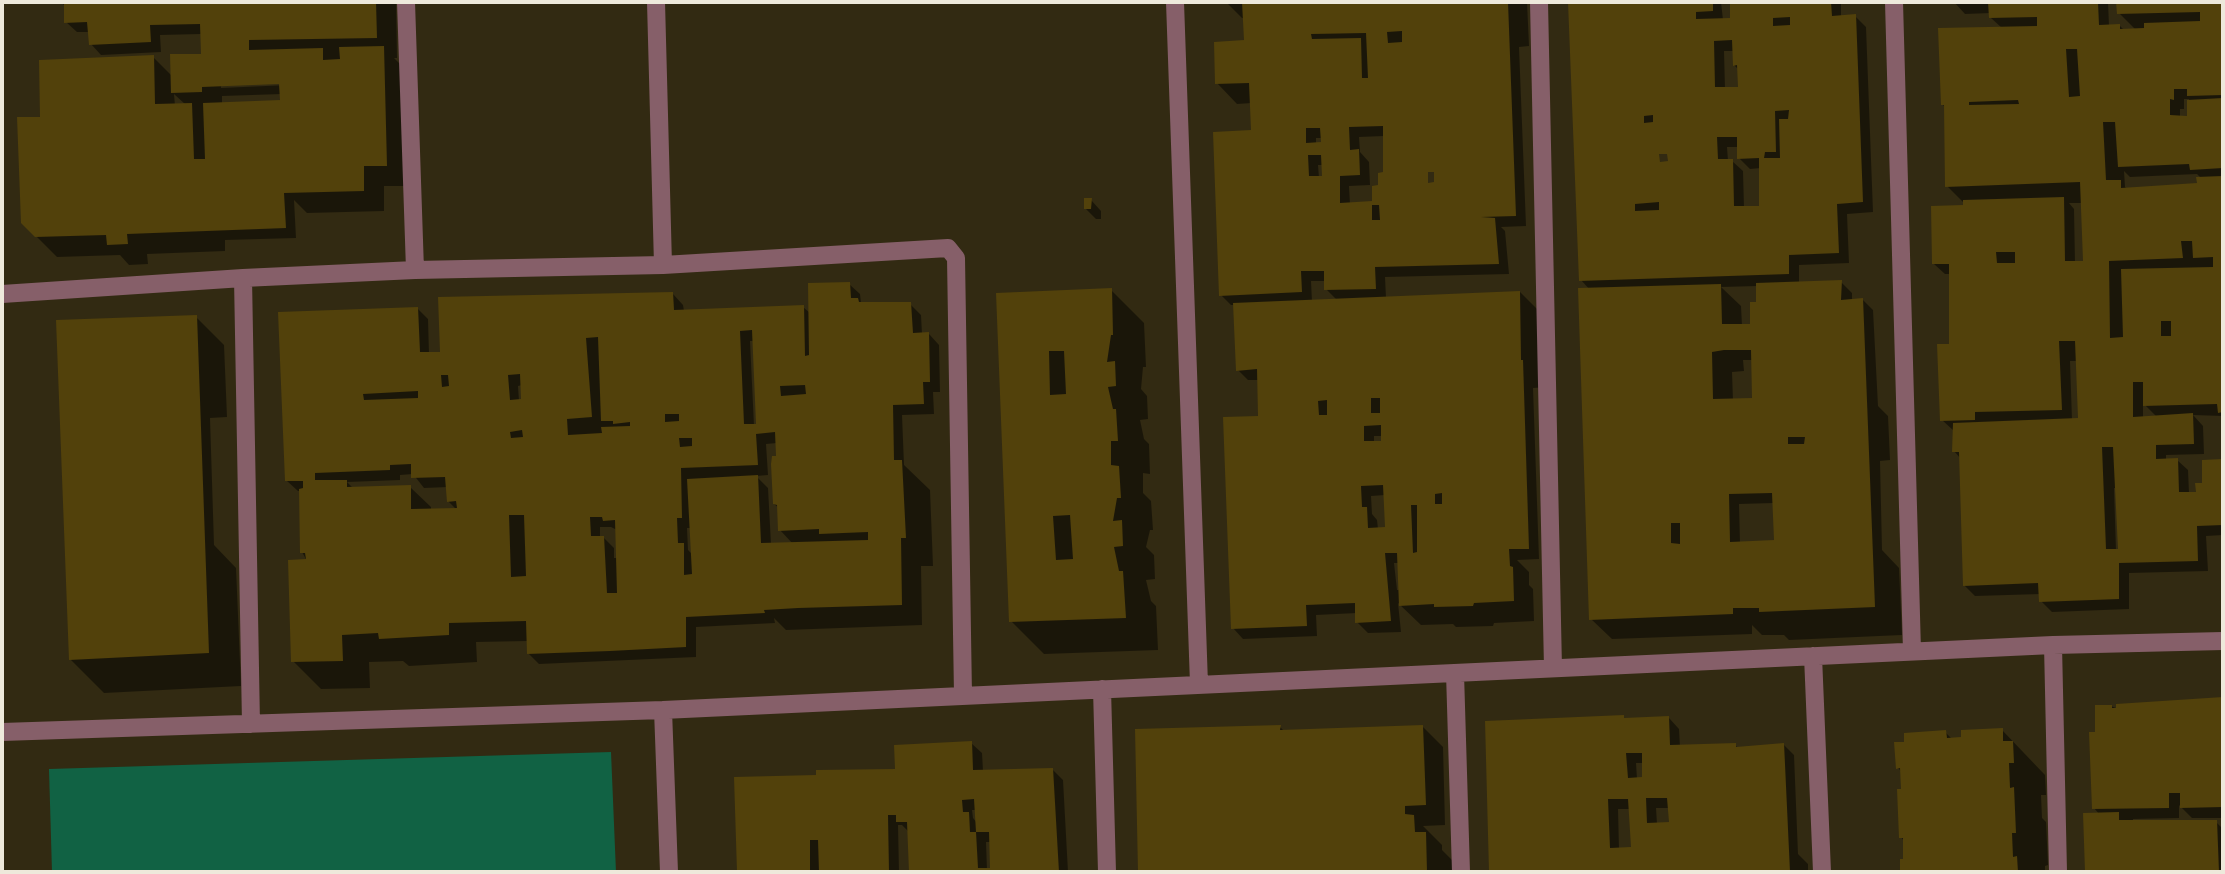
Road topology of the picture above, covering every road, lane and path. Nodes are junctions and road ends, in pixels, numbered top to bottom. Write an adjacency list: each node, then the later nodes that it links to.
1 (405, 2): 7 (street)
2 (656, 2): 6 (street)
3 (1175, 2): 16 (street)
4 (1539, 2): 14 (street)
5 (1894, 2): 12 (street)
6 (663, 265): 7 (street); 18 (street)
7 (415, 270): 8 (street)
8 (243, 278): 9 (street); 20 (street)
9 (2, 294)
10 (2223, 641): 11 (street)
11 (2053, 645): 12 (street); 26 (street)
12 (1912, 652): 13 (street)
13 (1813, 656): 14 (street); 25 (street)
14 (1553, 668): 15 (street)
15 (1455, 673): 16 (street); 24 (street)
16 (1199, 684): 17 (street)
17 (1102, 689): 18 (street); 23 (street)
18 (963, 695): 19 (street)
19 (663, 710): 20 (street); 22 (street)
20 (251, 724): 21 (street)
21 (2, 732)
22 (669, 872)
23 (1107, 872)
24 (1461, 872)
25 (1822, 872)
26 (2058, 872)

